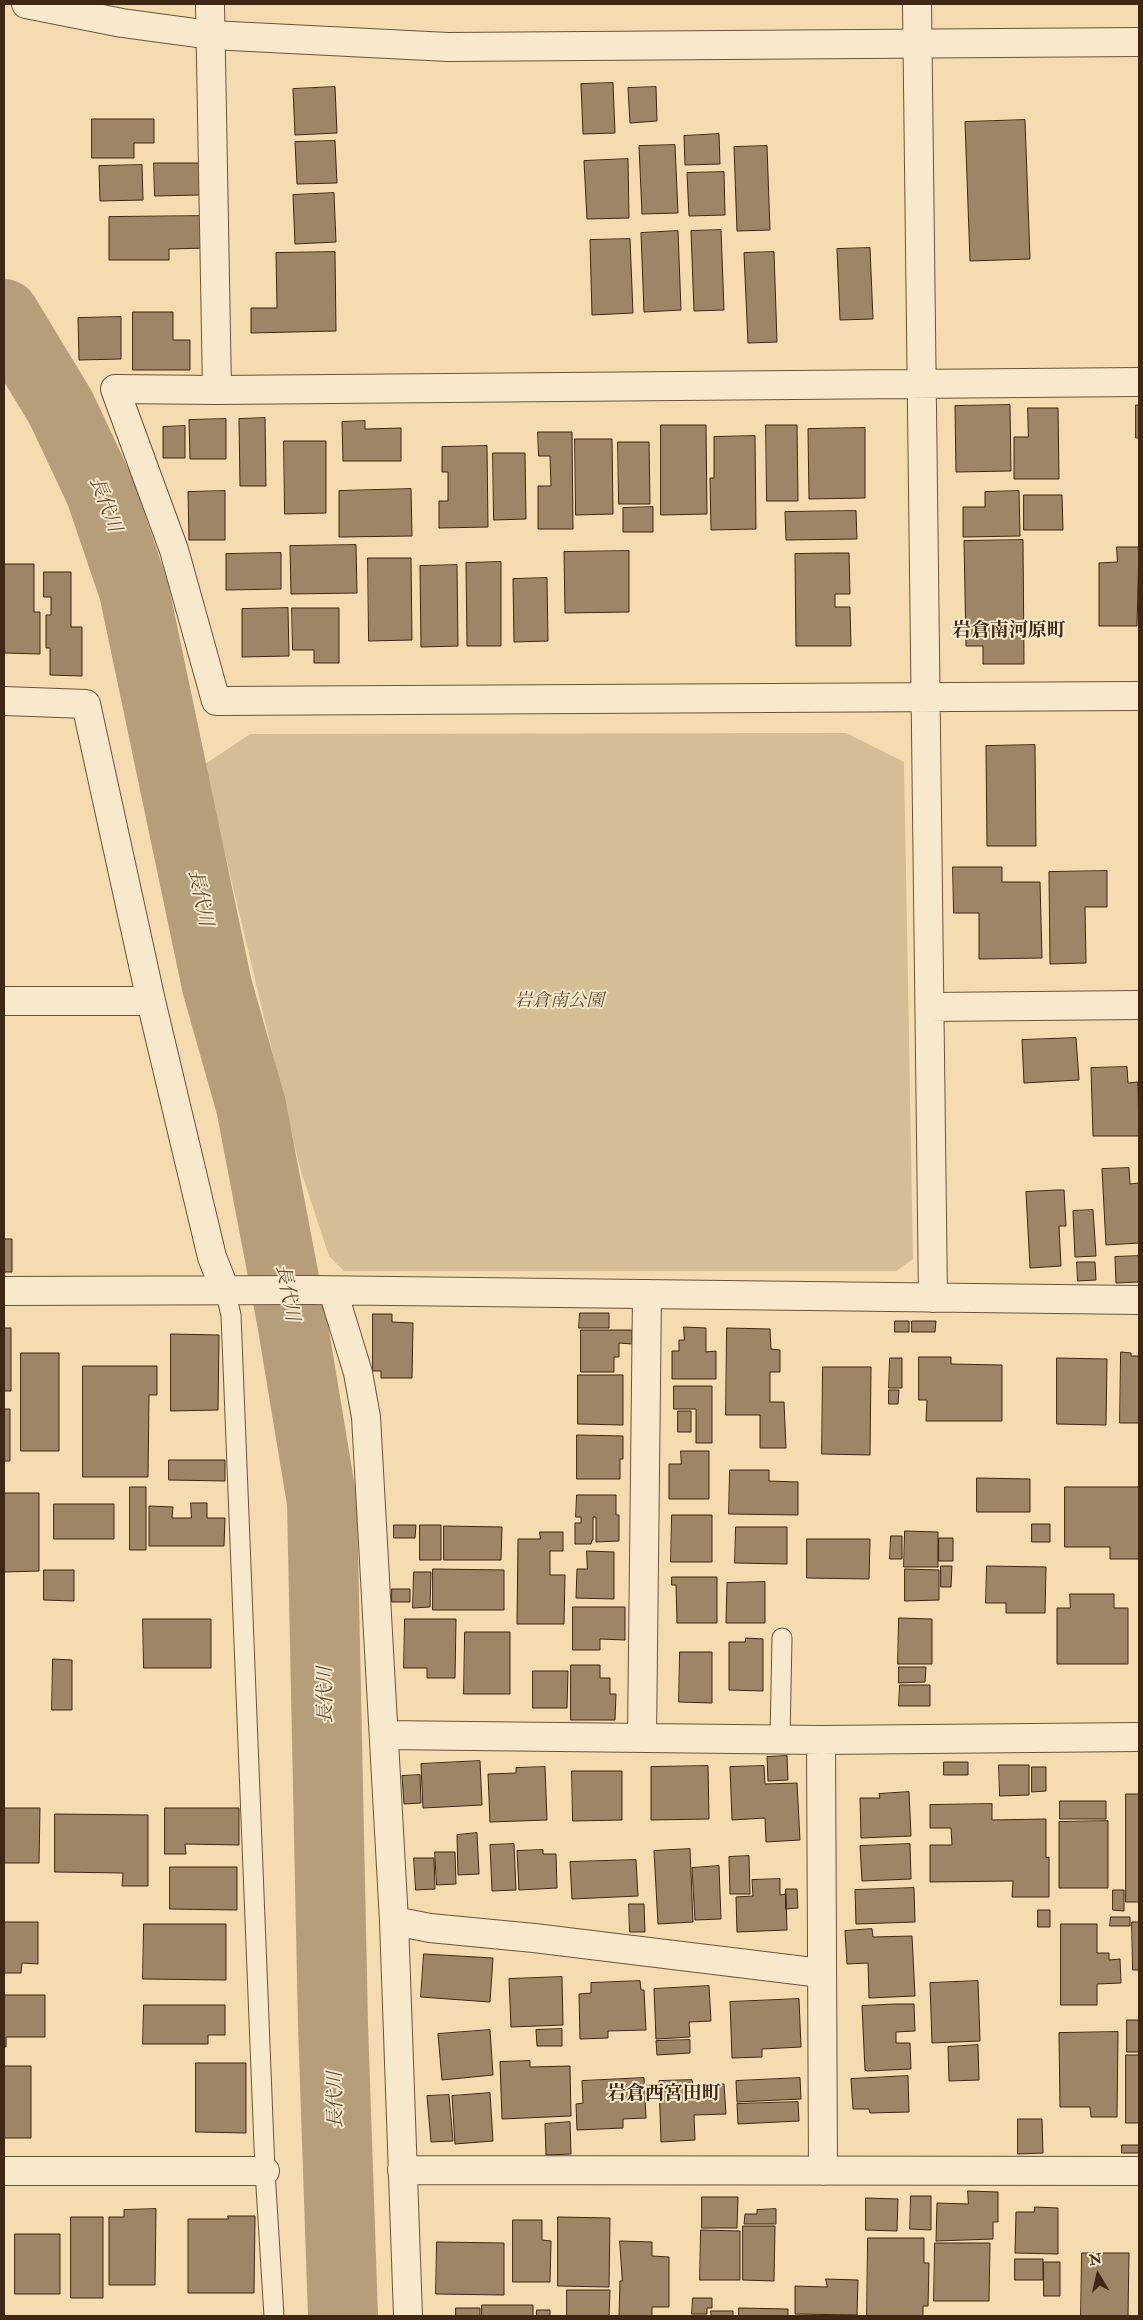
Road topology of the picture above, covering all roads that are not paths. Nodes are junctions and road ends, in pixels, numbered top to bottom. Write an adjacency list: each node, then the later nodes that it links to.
1 (26, 4): 4 (street)
2 (210, 4): 4 (street)
3 (917, 4): 6 (street)
4 (211, 35): 6 (street); 9 (street)
5 (1139, 42): 6 (street)
6 (917, 44): 8 (street)
7 (1139, 382): 8 (street)
8 (922, 384): 9 (street); 11 (street)
9 (217, 390): 11 (street)
10 (1139, 696): 11 (street)
11 (926, 697): 16 (street)
12 (4, 701): 14 (street)
13 (4, 1001): 14 (street)
14 (151, 1001): 17 (street)
15 (1139, 1005): 16 (street)
16 (930, 1007): 21 (street)
17 (235, 1290): 18 (street); 19 (street); 33 (lane)
18 (322, 1290): 20 (street); 24 (street)
19 (4, 1291)
20 (647, 1294): 21 (street); 26 (street)
21 (933, 1298): 22 (street)
22 (1139, 1300)
23 (782, 1638): 27 (lane)
24 (384, 1735): 26 (street); 29 (street)
25 (1139, 1737): 28 (street)
26 (642, 1738): 27 (street)
27 (780, 1739): 28 (street)
28 (821, 1740): 30 (street)
29 (394, 1921): 30 (street); 31 (street)
30 (821, 1973): 34 (street)
31 (402, 2170): 34 (street); 37 (street)
32 (4, 2171): 33 (street)
33 (265, 2171): 36 (lane)
34 (823, 2171): 35 (street)
35 (1139, 2171)
36 (274, 2316)
37 (408, 2316)

